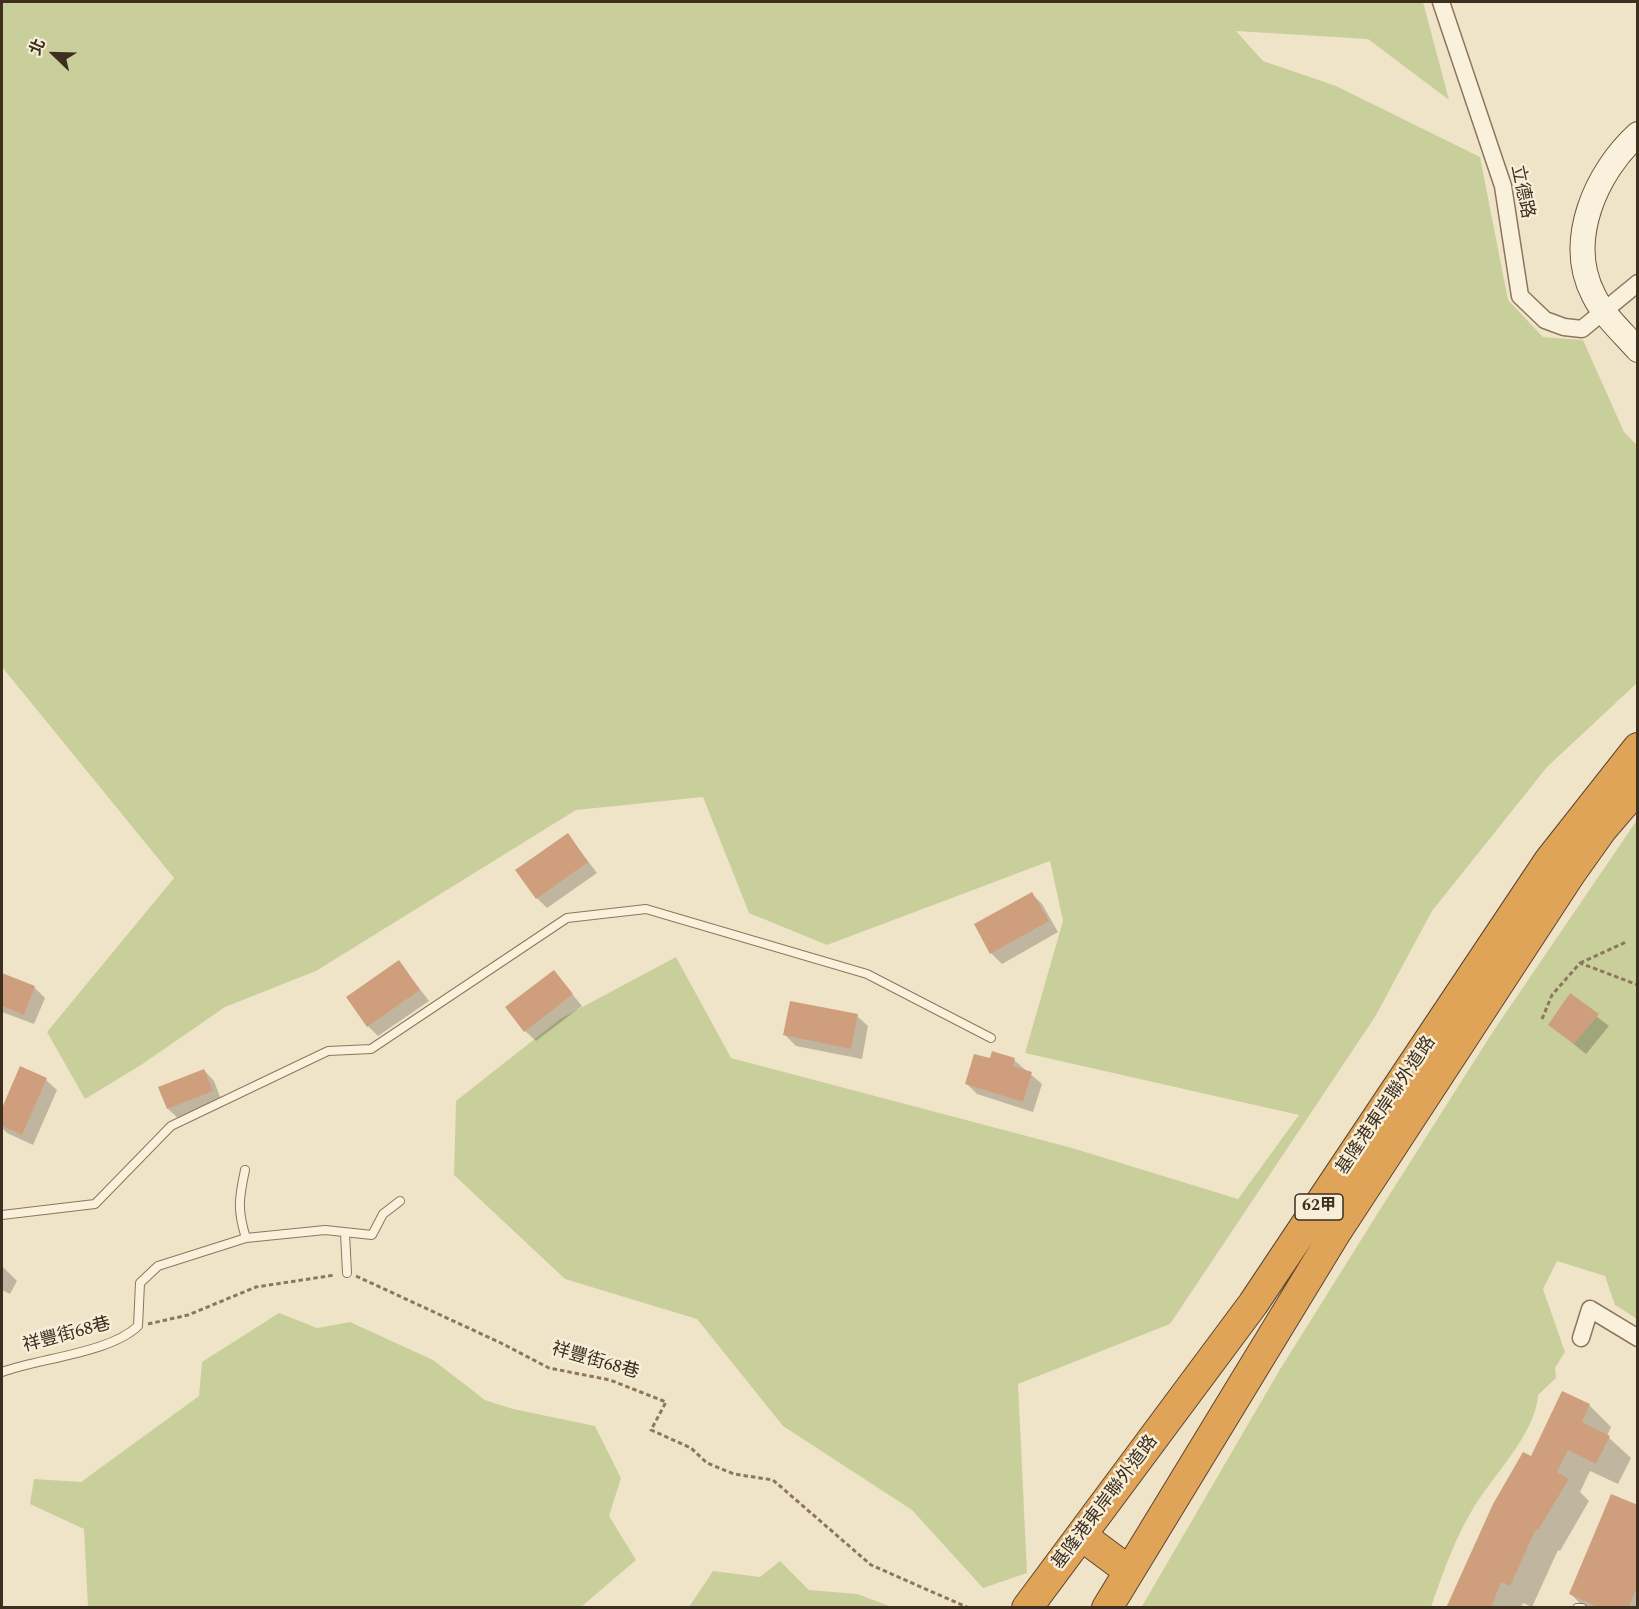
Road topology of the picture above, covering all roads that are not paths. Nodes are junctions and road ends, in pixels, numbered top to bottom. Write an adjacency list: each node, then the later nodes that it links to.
1 (1442, 2): 4 (street, 立德路)
2 (1638, 134): 4 (street)
3 (1638, 283): 4 (street, 立德路)
4 (1604, 311): 5 (street)
5 (1638, 350)
6 (1638, 748): 8 (highway, 基隆港東岸聯外道路 / 62甲)
7 (1638, 786): 8 (highway, 基隆港東岸聯外道路 / 62甲)
8 (1592, 823): 10 (highway, 基隆港東岸聯外道路 / 62甲)
9 (991, 1038): 13 (lane)
10 (1428, 1069): 20 (highway, 基隆港東岸聯外道路 / 62甲); 21 (highway, 基隆港東岸聯外道路 / 62甲)
11 (246, 1170): 15 (lane)
12 (400, 1201): 14 (lane, 祥豐街68巷)
13 (2, 1215)
14 (345, 1233): 15 (lane, 祥豐街68巷); 16 (lane)
15 (246, 1238): 19 (lane, 祥豐街68巷)
16 (346, 1273)
17 (1581, 1338): 18 (street)
18 (1638, 1338)
19 (2, 1372)
20 (1082, 1536): 21 (highway); 22 (highway, 基隆港東岸聯外道路 / 62甲)
21 (1129, 1571): 23 (highway, 基隆港東岸聯外道路 / 62甲)
22 (1027, 1608)
23 (1107, 1608)
24 (1577, 1608): 25 (lane)
25 (1582, 1608)

